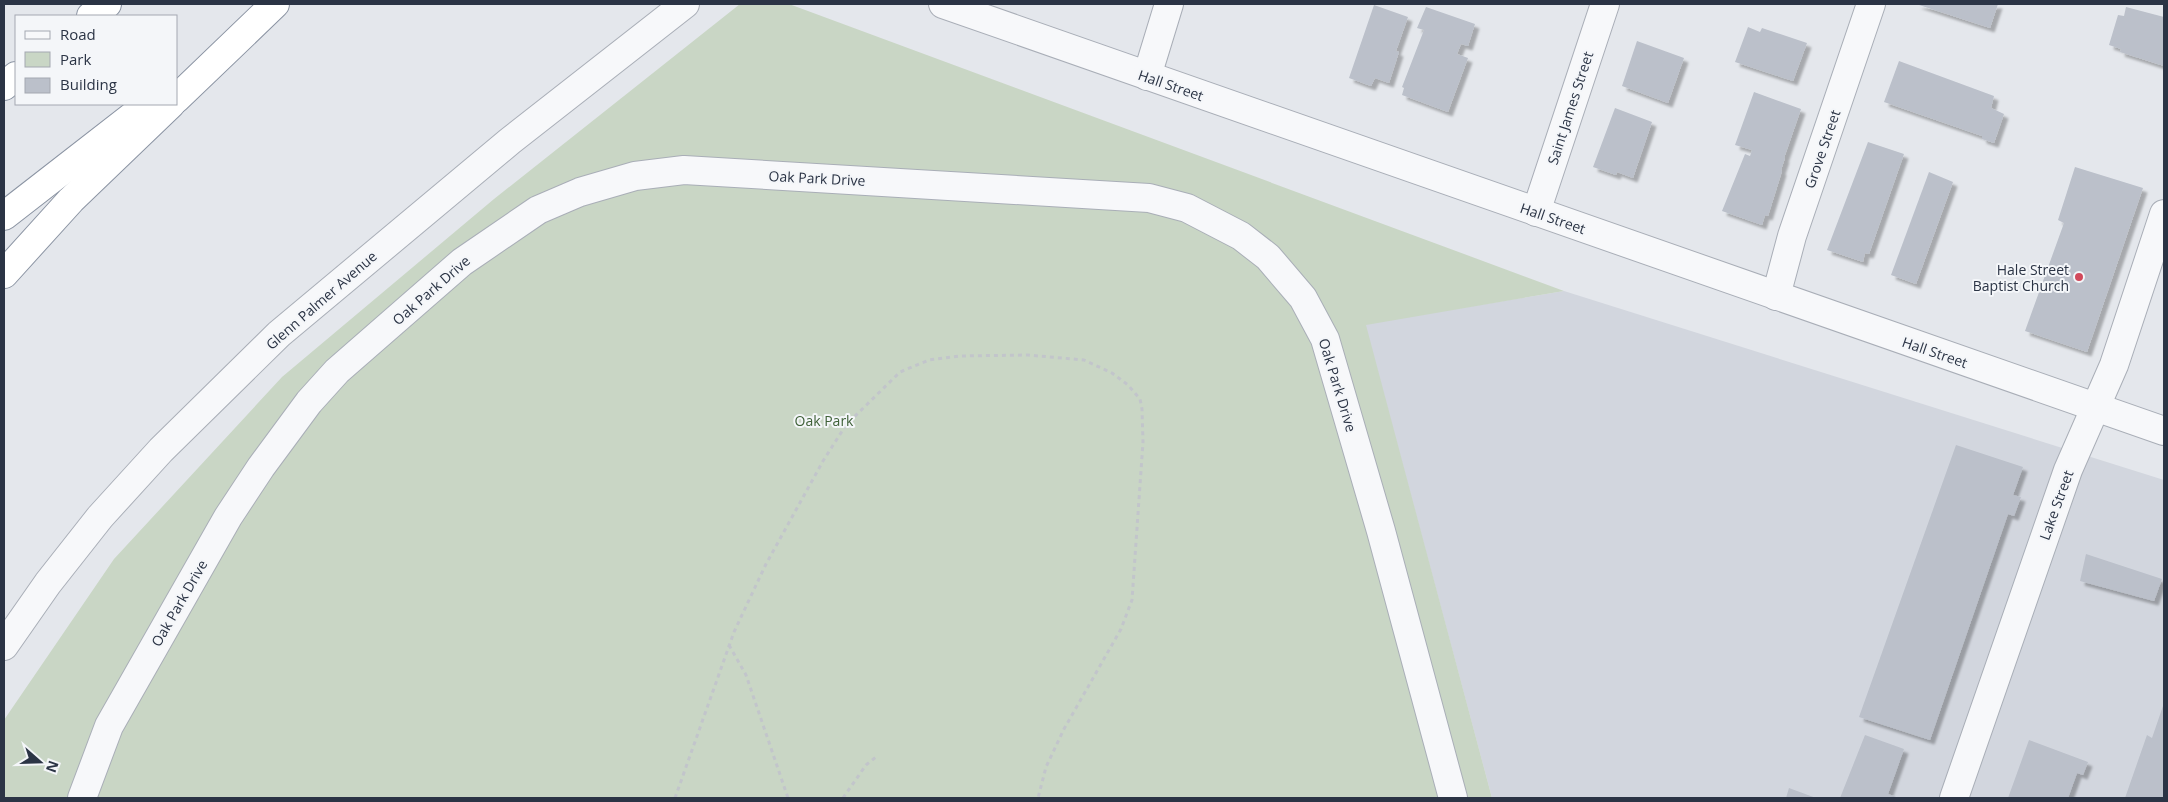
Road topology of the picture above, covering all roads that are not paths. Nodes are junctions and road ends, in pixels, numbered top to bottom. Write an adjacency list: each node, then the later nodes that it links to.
1 (106, 4): 9 (highway)
2 (275, 4): 13 (highway); 15 (highway)
3 (652, 4): 10 (street)
4 (685, 4): 10 (street, Glenn Palmer Avenue)
5 (942, 4): 11 (street, Hall Street)
6 (1169, 4): 11 (street)
7 (1605, 4): 18 (street, Saint James Street)
8 (1871, 4): 22 (street, Grove Street)
9 (92, 15)
10 (640, 40): 25 (street, Glenn Palmer Avenue)
11 (1147, 76): 18 (street, Hall Street)
12 (15, 77): 14 (highway)
13 (178, 79)
14 (4, 86)
15 (178, 97)
16 (147, 105): 20 (highway)
17 (170, 105): 21 (highway)
18 (1536, 212): 22 (street, Hall Street)
19 (2164, 214): 23 (street, Lake Street)
20 (4, 216)
21 (4, 274)
22 (1776, 296): 23 (street, Hall Street)
23 (2096, 409): 24 (street, Hall Street); 28 (street, Lake Street)
24 (2164, 432)
25 (4, 646)
26 (82, 798): 27 (street, Oak Park Drive)
27 (1453, 798)
28 (1954, 798)

